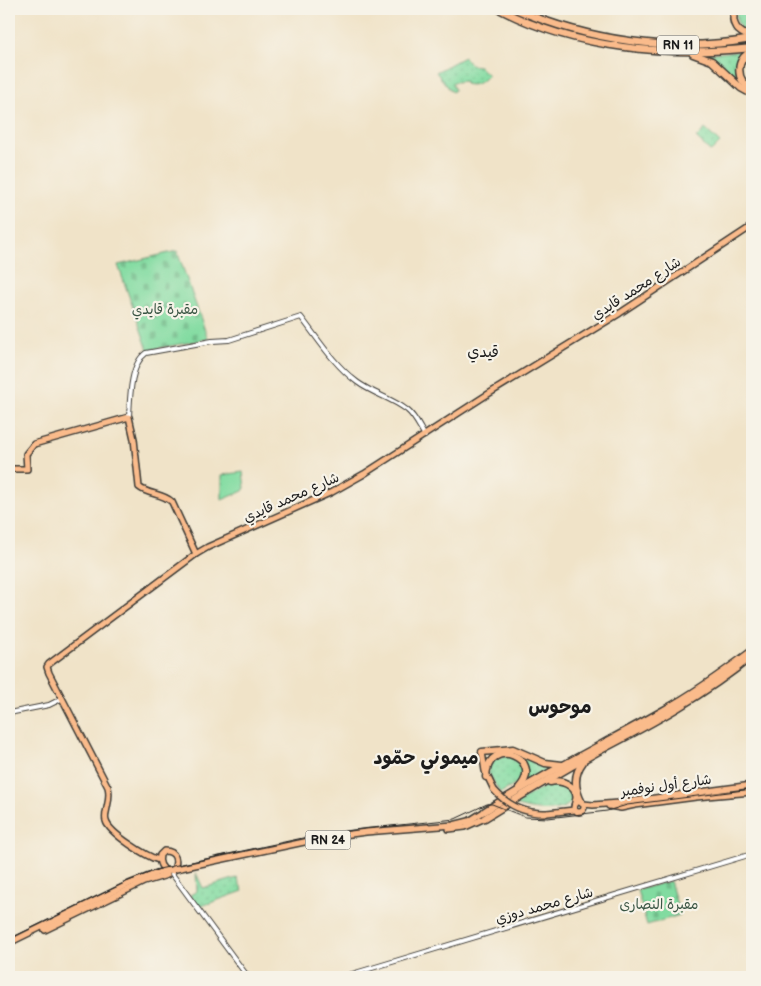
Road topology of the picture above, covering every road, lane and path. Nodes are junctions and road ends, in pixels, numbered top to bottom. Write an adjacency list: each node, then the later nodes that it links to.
1 (499, 9): 6 (highway, RN 11)
2 (515, 9): 4 (highway, RN 11)
3 (735, 9): 4 (highway)
4 (752, 38)
5 (752, 49): 6 (highway, RN 11); 7 (highway)
6 (686, 52): 8 (highway)
7 (752, 89)
8 (752, 94)
9 (752, 226): 11 (main road)
10 (752, 230): 11 (main road)
11 (742, 233): 13 (main road, شارع محمد قايدي)
12 (129, 417): 13 (street); 14 (main road); 15 (main road)
13 (425, 436): 15 (main road, شارع محمد قايدي)
14 (9, 469)
15 (196, 554): 18 (main road, شارع محمد قايدي)
16 (752, 651): 23 (highway, RN 24)
17 (752, 657): 21 (highway, RN 24)
18 (62, 699): 19 (street); 32 (main road, شارع محمد قايدي)
19 (9, 713)
20 (482, 753): 22 (highway); 23 (highway); 24 (main road)
21 (596, 753): 25 (highway, RN 24); 29 (highway)
22 (512, 754): 24 (highway); 27 (highway)
23 (566, 764): 27 (highway, RN 24)
24 (486, 777): 29 (main road, bridge)
25 (541, 784): 29 (highway); 30 (highway, RN 24)
26 (752, 785): 29 (main road, شارع أول نوفمبر)
27 (516, 791): 30 (highway, RN 24)
28 (752, 792): 29 (main road, شارع أول نوفمبر)
29 (579, 806)
30 (485, 814): 34 (main road, RN 24); 35 (main road, RN 24)
31 (752, 854): 39 (street, شارع محمد دوزي)
32 (160, 860): 33 (main road); 35 (main road); 36 (main road)
33 (176, 862): 34 (main road); 35 (main road)
34 (183, 868): 35 (main road, RN 24)
35 (171, 872): 36 (main road, RN 24); 37 (main road, RN 24); 38 (street)
36 (156, 873): 37 (main road, RN 24)
37 (9, 945)
38 (248, 977)
39 (342, 977)

